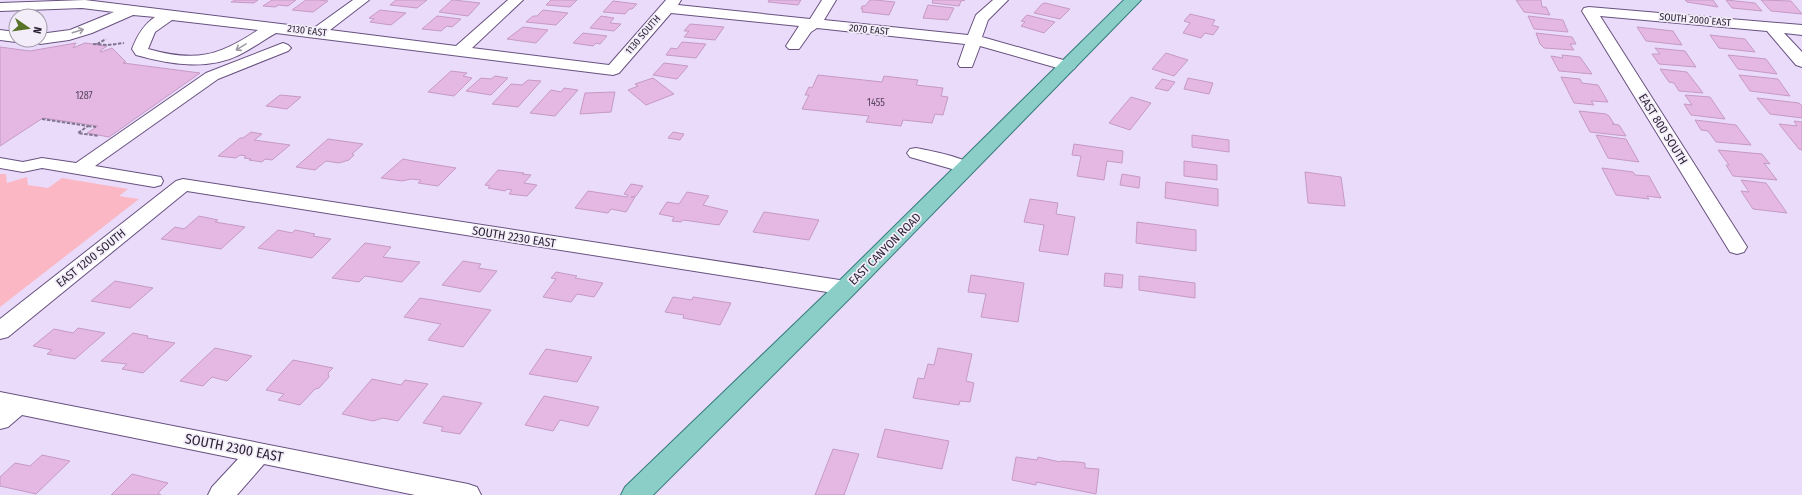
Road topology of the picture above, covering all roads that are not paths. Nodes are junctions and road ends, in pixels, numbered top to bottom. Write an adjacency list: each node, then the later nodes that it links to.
1 (362, 0): 15 (street)
2 (516, 0): 20 (street)
3 (829, 0): 11 (street)
4 (1001, 0): 17 (street)
5 (1133, 0): 23 (main road, EAST CANYON ROAD)
6 (670, 4): 11 (street, 2070 EAST); 24 (street, 1130 SOUTH)
7 (0, 7): 8 (street, 2130 EAST)
8 (131, 10): 10 (street, 2130 EAST); 16 (street, one-way to 8)
9 (1589, 11): 12 (street, SOUTH 2000 EAST); 31 (street, EAST 800 SOUTH)
10 (169, 15): 13 (street, 2130 EAST); 13 (street, one-way to 10)
11 (814, 24): 17 (street, 2070 EAST); 18 (street)
12 (1771, 27): 14 (street, SOUTH 2000 EAST); 21 (street)
13 (274, 28): 15 (street, 2130 EAST)
14 (1802, 30)
15 (317, 33): 20 (street, 2130 EAST)
16 (48, 39)
17 (974, 41): 22 (street); 23 (street, 2070 EAST)
18 (794, 46)
19 (283, 48): 28 (street)
20 (459, 50): 24 (street, 2130 EAST)
21 (1802, 62)
22 (966, 64)
23 (1068, 66): 27 (main road, EAST CANYON ROAD)
24 (613, 70)
25 (916, 153): 27 (street)
26 (0, 163): 28 (street)
27 (966, 168): 32 (main road, EAST CANYON ROAD)
28 (80, 169): 29 (street)
29 (154, 181)
30 (183, 185): 32 (street, SOUTH 2230 EAST); 33 (street, EAST 1200 SOUTH)
31 (1737, 247)
32 (846, 288): 38 (main road, EAST CANYON ROAD)
33 (0, 331)
34 (6, 409): 35 (street, SOUTH 2300 EAST)
35 (259, 453): 36 (street); 37 (street, SOUTH 2300 EAST)
36 (221, 495)
37 (468, 495)
38 (635, 495)

